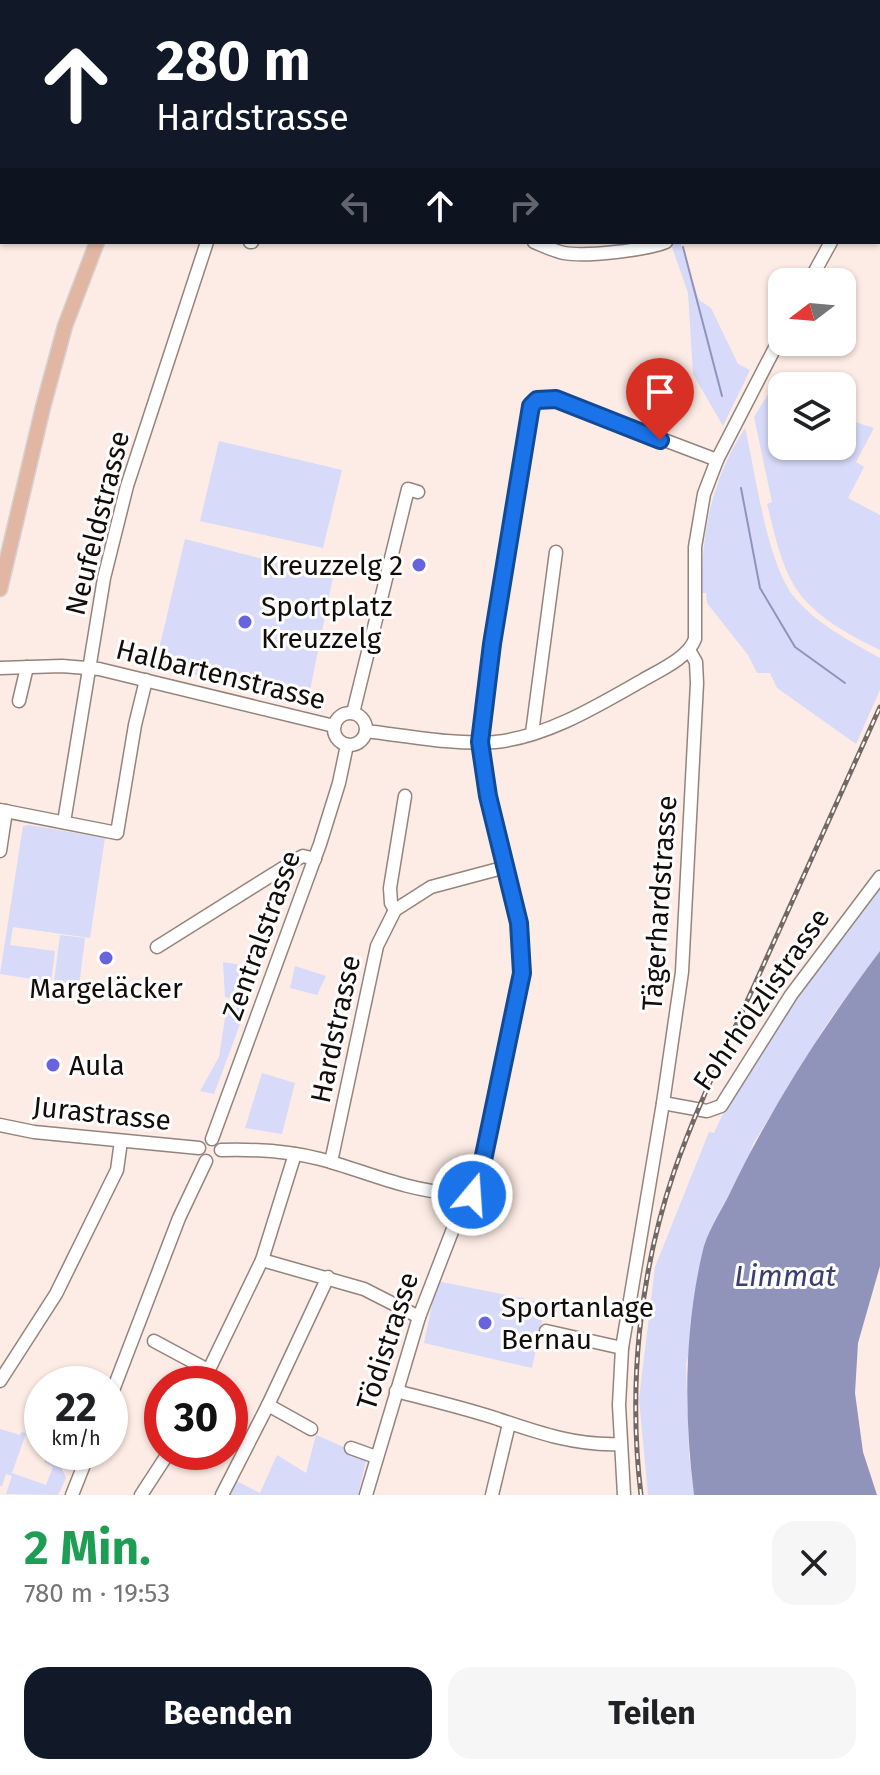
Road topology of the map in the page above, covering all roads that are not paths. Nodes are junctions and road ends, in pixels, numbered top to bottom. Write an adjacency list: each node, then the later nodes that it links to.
1 (96, 244): 11 (main road)
2 (206, 244): 15 (street, Neufeldstrasse)
3 (539, 244): 4 (street)
4 (659, 244)
5 (830, 244): 6 (street)
6 (817, 268)
7 (771, 356): 8 (street, Tägerhardstrasse)
8 (717, 460): 12 (street, Tägerhardstrasse); 22 (street)
9 (418, 492): 18 (street)
10 (556, 552): 21 (street)
11 (0, 589)
12 (689, 650): 21 (street); 33 (street, Tägerhardstrasse)
13 (27, 667): 14 (street, Halbartenstrasse); 15 (street, Halbartenstrasse); 17 (street)
14 (0, 668)
15 (89, 668): 16 (street, Halbartenstrasse); 26 (street, Neufeldstrasse)
16 (146, 680): 19 (street, Halbartenstrasse); 26 (street)
17 (19, 701)
18 (353, 713): 19 (street); 20 (street)
19 (334, 726): 23 (street)
20 (366, 731): 22 (street); 23 (street)
21 (532, 733): 22 (street)
22 (480, 742): 29 (street)
23 (347, 745): 28 (street, Zentralstrasse)
24 (405, 796): 31 (street, Hardstrasse)
25 (3, 811): 26 (street); 27 (street)
26 (64, 822)
27 (0, 851)
28 (315, 859): 32 (street); 35 (street, Zentralstrasse)
29 (506, 867): 31 (street); 42 (street)
30 (880, 877): 33 (street, Fohrhölzlistrasse)
31 (395, 910): 41 (street, Hardstrasse)
32 (157, 947)
33 (663, 1103): 50 (street, Tägerhardstrasse)
34 (0, 1125): 36 (street, Jurastrasse)
35 (212, 1139): 37 (street); 38 (street)
36 (121, 1141): 37 (street, Jurastrasse); 54 (street)
37 (199, 1148): 40 (street)
38 (221, 1150): 39 (street); 40 (street)
39 (295, 1154): 41 (street); 45 (street)
40 (206, 1161): 51 (street)
41 (331, 1162): 43 (street)
42 (469, 1186): 43 (street); 44 (street)
43 (451, 1193): 44 (street)
44 (460, 1204): 47 (street, Tödistrasse)
45 (262, 1260): 46 (street); 53 (street)
46 (328, 1277): 47 (street); 56 (street)
47 (419, 1317): 55 (street, Tödistrasse)
48 (546, 1331): 50 (street)
49 (154, 1341): 52 (street)
50 (622, 1348): 59 (street, Tägerhardstrasse)
51 (122, 1366)
52 (201, 1366)
53 (210, 1366)
54 (0, 1381)
55 (396, 1391): 57 (street); 61 (street, Tödistrasse)
56 (268, 1405): 58 (street); 66 (street)
57 (509, 1424): 59 (street); 68 (street)
58 (311, 1429)
59 (620, 1444): 69 (street, Tägerhardstrasse)
60 (351, 1448): 61 (street)
61 (376, 1457): 67 (street, Tödistrasse)
62 (82, 1470): 64 (street)
63 (157, 1470): 65 (street)
64 (72, 1495)
65 (141, 1495)
66 (222, 1495)
67 (366, 1495)
68 (492, 1495)
69 (624, 1495)

